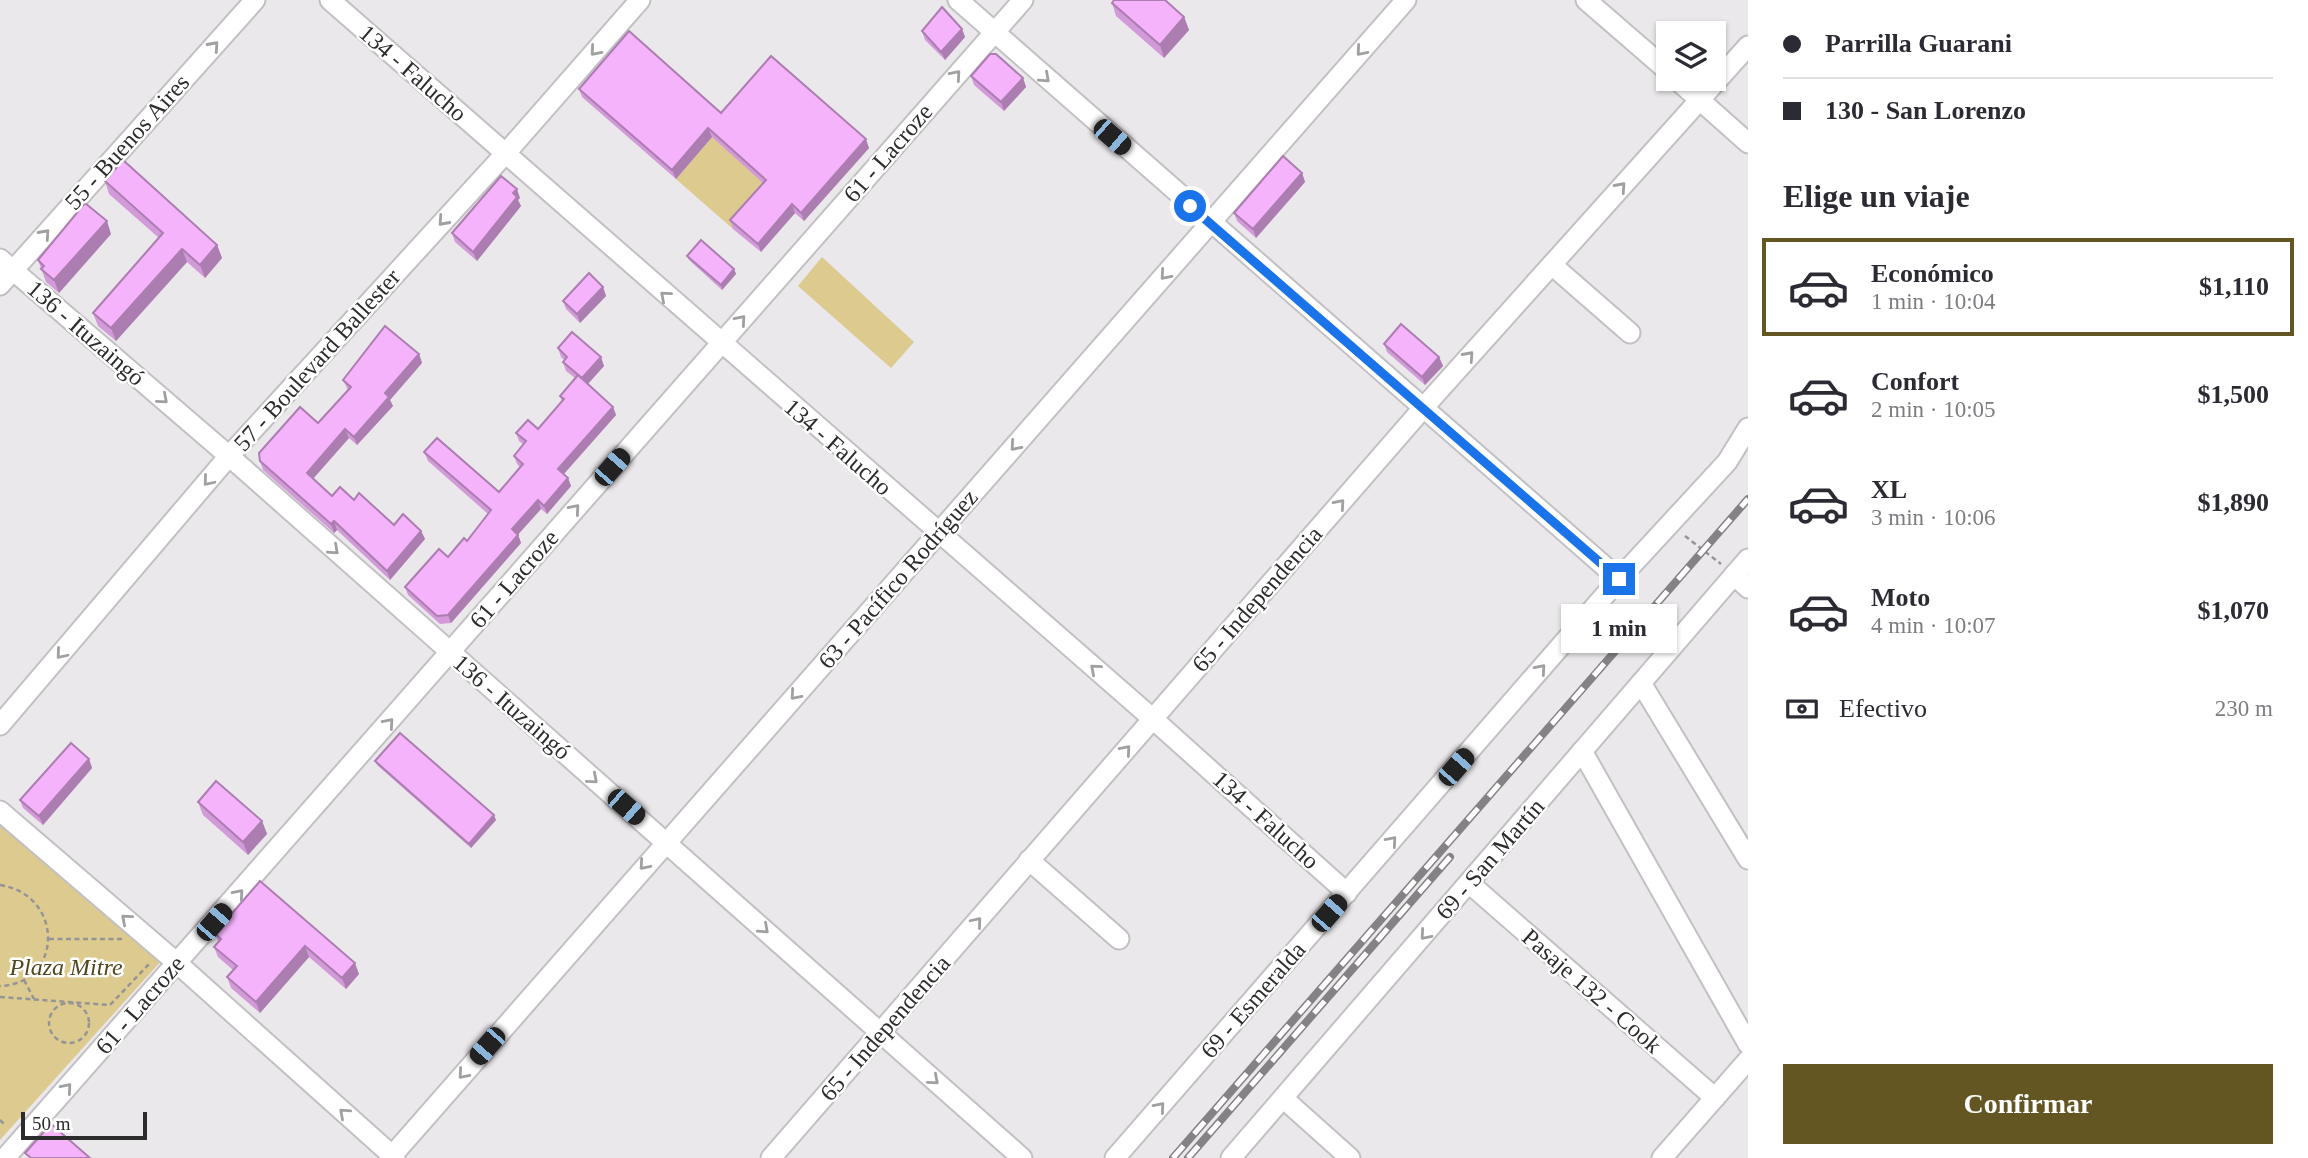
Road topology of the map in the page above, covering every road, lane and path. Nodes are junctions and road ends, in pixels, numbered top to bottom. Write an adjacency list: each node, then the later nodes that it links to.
1 (255, 0): 17 (street, 55 - Buenos Aires, one-way to 1)
2 (330, 0): 14 (street, 134 - Falucho)
3 (639, 0): 14 (street, 57 - Boulevard Ballester, one-way to 14)
4 (958, 0): 8 (street)
5 (1023, 0): 8 (street, 61 - Lacroze)
6 (1406, 0): 15 (street, 63 - Pacífico Rodríguez, one-way to 15)
7 (1586, 0): 10 (street)
8 (994, 32): 15 (street, one-way to 15); 19 (street, 61 - Lacroze, one-way to 8)
9 (1748, 46): 12 (street, 65 - Independencia)
10 (1656, 61)
11 (1690, 91): 12 (street)
12 (1700, 100): 13 (street); 16 (street, 65 - Independencia, one-way to 12)
13 (1748, 143)
14 (505, 154): 19 (street, 134 - Falucho, one-way to 14); 23 (street, 57 - Boulevard Ballester, one-way to 23)
15 (1210, 224): 20 (street); 26 (street, 63 - Pacífico Rodríguez, one-way to 26)
16 (1552, 265): 18 (street); 20 (street, 65 - Independencia, one-way to 16)
17 (4, 271): 23 (street, 136 - Ituzaingó, one-way to 23)
18 (1630, 333)
19 (720, 344): 26 (street, 134 - Falucho); 30 (street, 61 - Lacroze, one-way to 19)
20 (1424, 407): 28 (street); 32 (street, 65 - Independencia, one-way to 20)
21 (1748, 428): 24 (street, 69 - Esmeralda)
22 (1748, 439): 24 (street)
23 (229, 456): 30 (street, 136 - Ituzaingó, one-way to 30); 33 (street, 57 - Boulevard Ballester, one-way to 33)
24 (1727, 462): 25 (street, 69 - Esmeralda)
25 (1670, 524): 28 (street, 69 - Esmeralda); 29 (path)
26 (938, 534): 32 (street, 134 - Falucho, one-way to 26); 36 (street, 63 - Pacífico Rodríguez, one-way to 36)
27 (1748, 559): 29 (street, 69 - San Martín)
28 (1619, 579): 41 (street, 69 - Esmeralda, one-way to 28)
29 (1741, 582): 31 (street, 69 - San Martín)
30 (450, 653): 36 (street, 136 - Ituzaingó, one-way to 36); 46 (street, 61 - Lacroze, one-way to 30)
31 (1641, 683): 34 (street, 69 - San Martín); 37 (street)
32 (1153, 719): 38 (street, 65 - Independencia, one-way to 32); 41 (street, 134 - Falucho)
33 (0, 725)
34 (1582, 751): 39 (street, 69 - San Martín); 55 (street)
35 (0, 811): 46 (street, one-way to 35)
36 (665, 841): 54 (street, 136 - Ituzaingó, one-way to 54); 62 (street, 63 - Pacífico Rodríguez, one-way to 62)
37 (1748, 859)
38 (1029, 860): 44 (street); 54 (street, 65 - Independencia, one-way to 38)
39 (1469, 883): 57 (street, Pasaje 132 - Cook); 58 (street, 69 - San Martín, one-way to 58)
40 (0, 885): 42 (path)
41 (1347, 893): 65 (street, 69 - Esmeralda, one-way to 41)
42 (49, 939): 43 (path); 47 (path)
43 (124, 939)
44 (1119, 939)
45 (150, 962): 51 (path)
46 (177, 963): 61 (street, 61 - Lacroze, one-way to 46); 62 (street, one-way to 46)
47 (24, 980): 48 (path); 50 (path)
48 (0, 986)
49 (0, 997): 50 (path)
50 (34, 1000): 51 (path)
51 (69, 1003): 52 (path); 52 (path)
52 (88, 1025): 53 (path)
53 (97, 1026)
54 (881, 1034): 63 (street, 65 - Independencia); 64 (street, 136 - Ituzaingó, one-way to 64)
55 (1748, 1044)
56 (1748, 1060): 57 (street)
57 (1715, 1098): 68 (street)
58 (1284, 1099): 66 (street, 69 - San Martín); 67 (street)
59 (0, 1120): 60 (path)
60 (5, 1125)
61 (9, 1157)
62 (392, 1157)
63 (771, 1158)
64 (1022, 1158)
65 (1115, 1158)
66 (1231, 1158)
67 (1350, 1158)
68 (1662, 1158)

